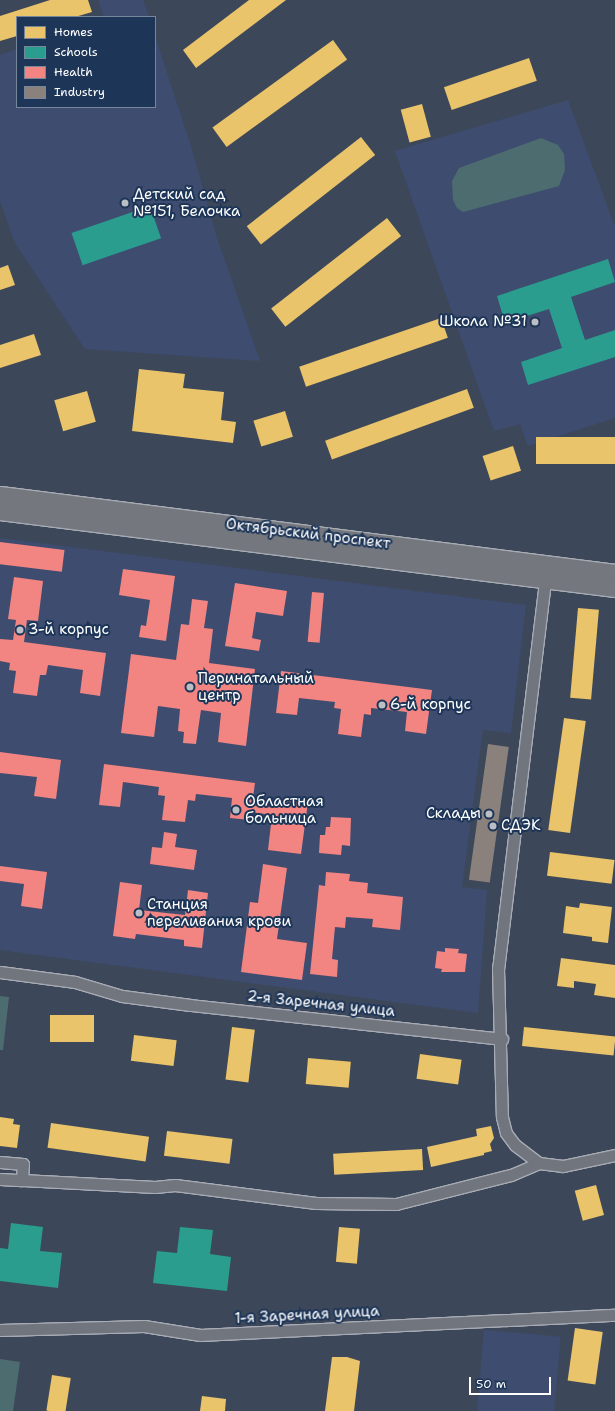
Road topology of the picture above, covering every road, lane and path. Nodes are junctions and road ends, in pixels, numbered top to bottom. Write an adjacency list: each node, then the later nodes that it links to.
1 (0, 495): 3 (main road, Октябрьский проспект)
2 (0, 511): 3 (main road, Октябрьский проспект)
3 (546, 572): 4 (main road, Октябрьский проспект); 5 (main road, Октябрьский проспект); 7 (street)
4 (615, 573)
5 (615, 588)
6 (0, 972): 7 (street, 2-я Заречная улица)
7 (502, 1039): 10 (street)
8 (615, 1155): 10 (street)
9 (0, 1162): 12 (street)
10 (539, 1163): 12 (street)
11 (0, 1179): 12 (street)
12 (22, 1180)
13 (615, 1315): 14 (street, 1-я Заречная улица)
14 (0, 1330)

